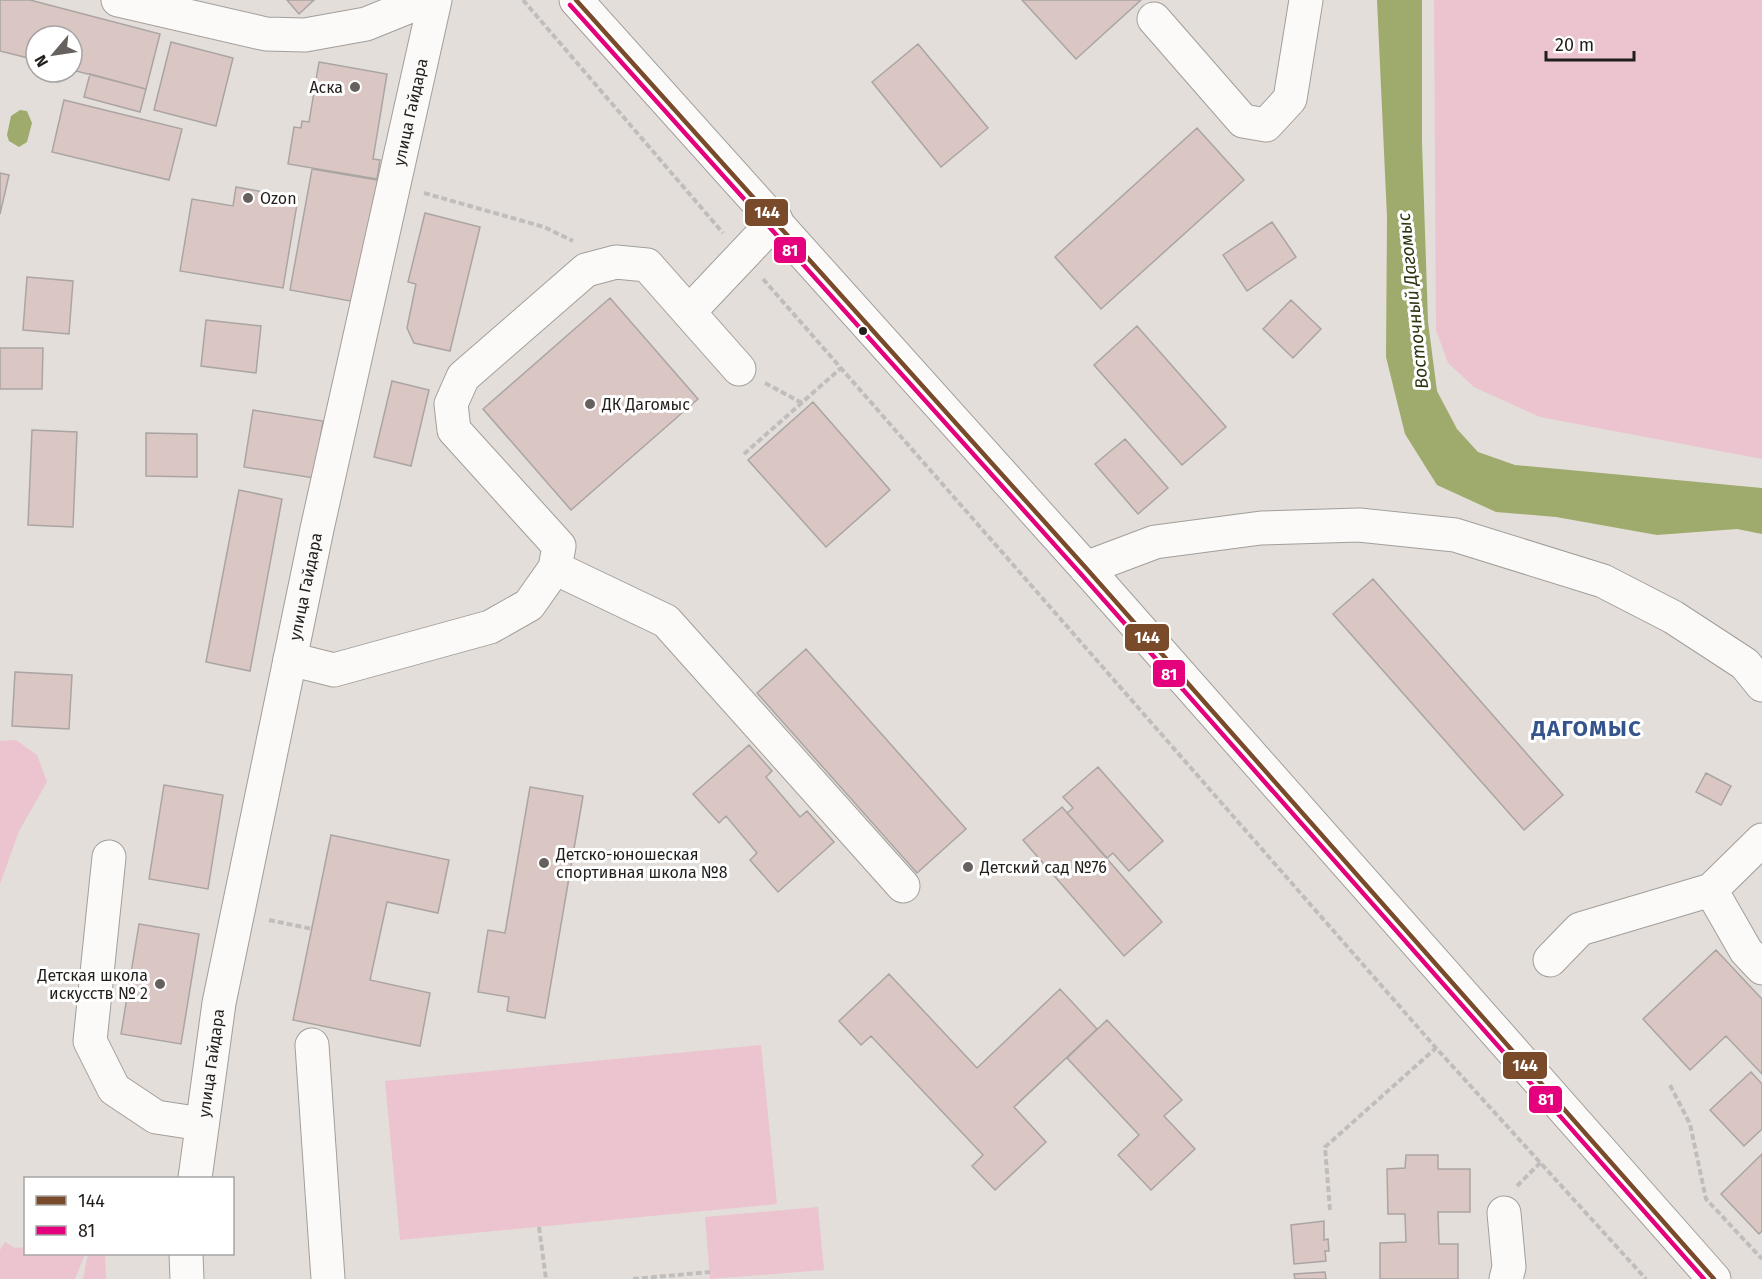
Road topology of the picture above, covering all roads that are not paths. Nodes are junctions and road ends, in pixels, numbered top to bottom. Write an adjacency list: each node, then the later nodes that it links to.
1 (118, 0): 2 (main road)
2 (417, 0)
3 (435, 0): 12 (main road, улица Гайдара)
4 (576, 0): 7 (main road)
5 (1306, 0): 6 (main road)
6 (1154, 19)
7 (776, 219): 8 (main road); 11 (main road)
8 (689, 312): 9 (main road); 10 (main road)
9 (739, 369)
10 (555, 568): 12 (main road); 16 (main road)
11 (1086, 568): 13 (main road); 28 (main road)
12 (290, 659): 21 (main road, улица Гайдара)
13 (1762, 685)
14 (1762, 840): 17 (main road)
15 (109, 857): 21 (main road)
16 (903, 886)
17 (1711, 890): 18 (main road); 19 (main road)
18 (1550, 960)
19 (1762, 968)
20 (312, 1046): 26 (main road)
21 (202, 1124): 22 (main road, улица Гайдара)
22 (195, 1177)
23 (1504, 1213): 27 (main road)
24 (186, 1255): 25 (main road)
25 (187, 1279)
26 (328, 1279)
27 (1506, 1279)
28 (1714, 1279)

